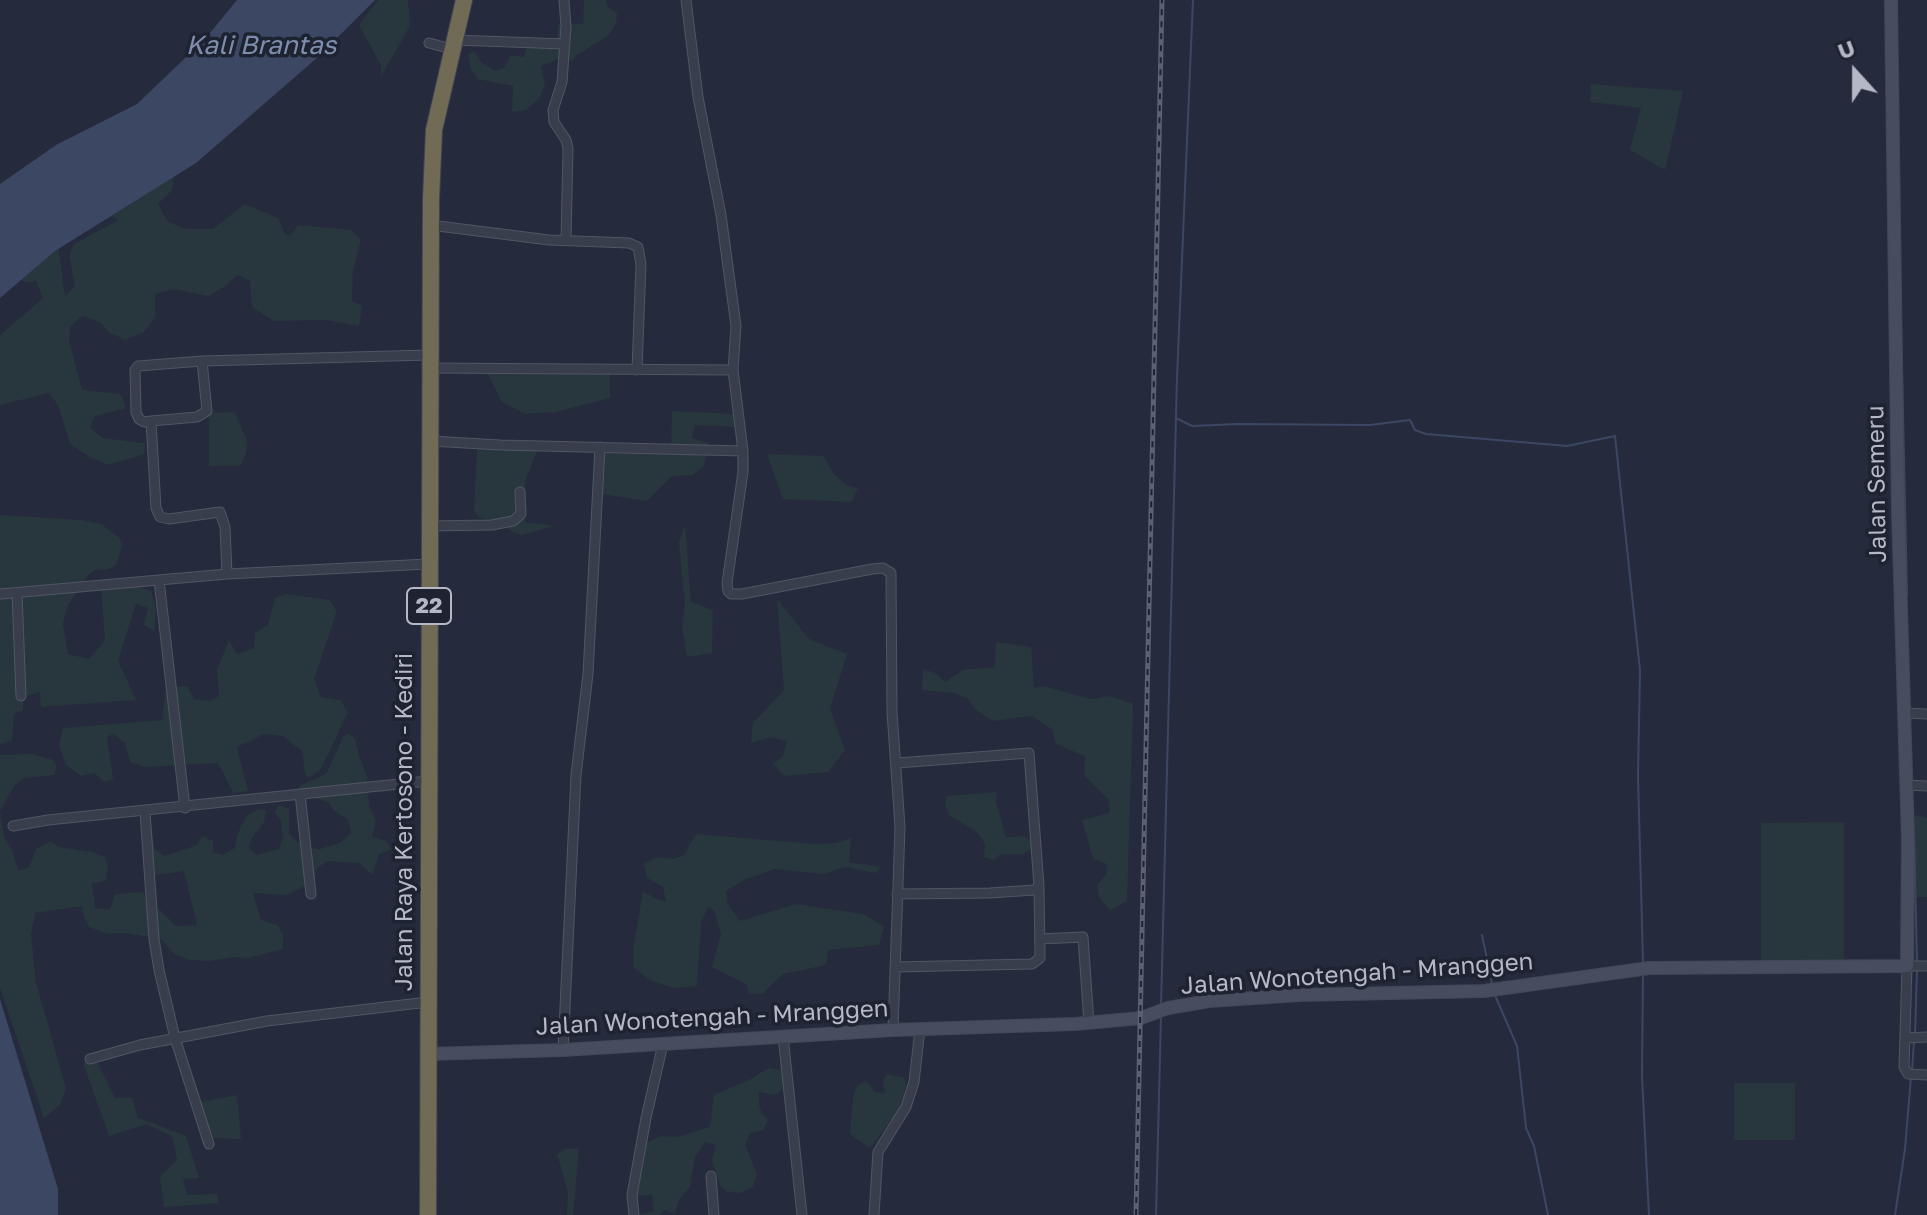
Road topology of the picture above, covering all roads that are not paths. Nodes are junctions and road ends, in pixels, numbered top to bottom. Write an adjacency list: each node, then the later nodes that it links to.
1 (464, 0): 7 (highway, Jalan Raya Kertosono - Kediri / 22)
2 (564, 0): 6 (street)
3 (686, 0): 13 (street)
4 (1891, 0): 26 (street, Jalan Semeru)
5 (429, 43): 7 (street)
6 (565, 44): 7 (street); 9 (street)
7 (452, 45): 8 (highway, Jalan Raya Kertosono - Kediri / 22)
8 (430, 225): 9 (street); 11 (highway, Jalan Raya Kertosono - Kediri / 22)
9 (566, 240): 12 (street)
10 (202, 361): 11 (street); 14 (street); 14 (street)
11 (429, 362): 12 (street); 15 (highway, Jalan Raya Kertosono - Kediri / 22)
12 (637, 370): 13 (street)
13 (733, 370): 17 (street)
14 (151, 421): 21 (street)
15 (430, 441): 16 (street); 19 (highway, Jalan Raya Kertosono - Kediri / 22)
16 (600, 447): 17 (street); 49 (street)
17 (743, 451): 28 (street)
18 (520, 492): 19 (street)
19 (429, 526): 20 (highway, Jalan Raya Kertosono - Kediri / 22)
20 (428, 564): 21 (street); 29 (highway, Jalan Raya Kertosono - Kediri / 22)
21 (227, 574): 22 (street)
22 (159, 580): 23 (street); 32 (street)
23 (17, 593): 24 (street); 25 (street)
24 (0, 594)
25 (21, 696)
26 (1908, 713): 27 (street); 30 (street, Jalan Semeru)
27 (1927, 714)
28 (897, 763): 35 (street); 37 (street)
29 (428, 781): 31 (street); 41 (highway, Jalan Raya Kertosono - Kediri / 22)
30 (1915, 786): 39 (street, Jalan Semeru)
31 (300, 794): 32 (street); 36 (street)
32 (185, 808): 33 (street)
33 (145, 812): 34 (street); 46 (street)
34 (13, 826)
35 (1039, 886): 37 (street); 38 (street)
36 (311, 894)
37 (897, 894): 40 (street)
38 (1040, 939): 40 (street); 42 (street)
39 (1917, 966): 42 (street, Jalan Wonotengah - Mranggen); 47 (street)
40 (895, 967): 44 (street)
41 (428, 1002): 46 (street); 50 (highway, Jalan Raya Kertosono - Kediri / 22)
42 (1089, 1023): 43 (street, Jalan Wonotengah - Mranggen)
43 (920, 1029): 44 (street, Jalan Wonotengah - Mranggen); 59 (street)
44 (893, 1030): 45 (street, Jalan Wonotengah - Mranggen)
45 (783, 1036): 48 (street, Jalan Wonotengah - Mranggen); 58 (street)
46 (175, 1038): 51 (street); 53 (street)
47 (1915, 1038): 52 (street)
48 (663, 1044): 49 (street, Jalan Wonotengah - Mranggen); 56 (street)
49 (563, 1050): 50 (street, Jalan Wonotengah - Mranggen)
50 (427, 1054): 55 (highway, Jalan Raya Kertosono - Kediri / 22)
51 (90, 1059)
52 (1917, 1074)
53 (209, 1144)
54 (711, 1176): 57 (street)
55 (428, 1215)
56 (634, 1215)
57 (714, 1215)
58 (802, 1215)
59 (874, 1215)

